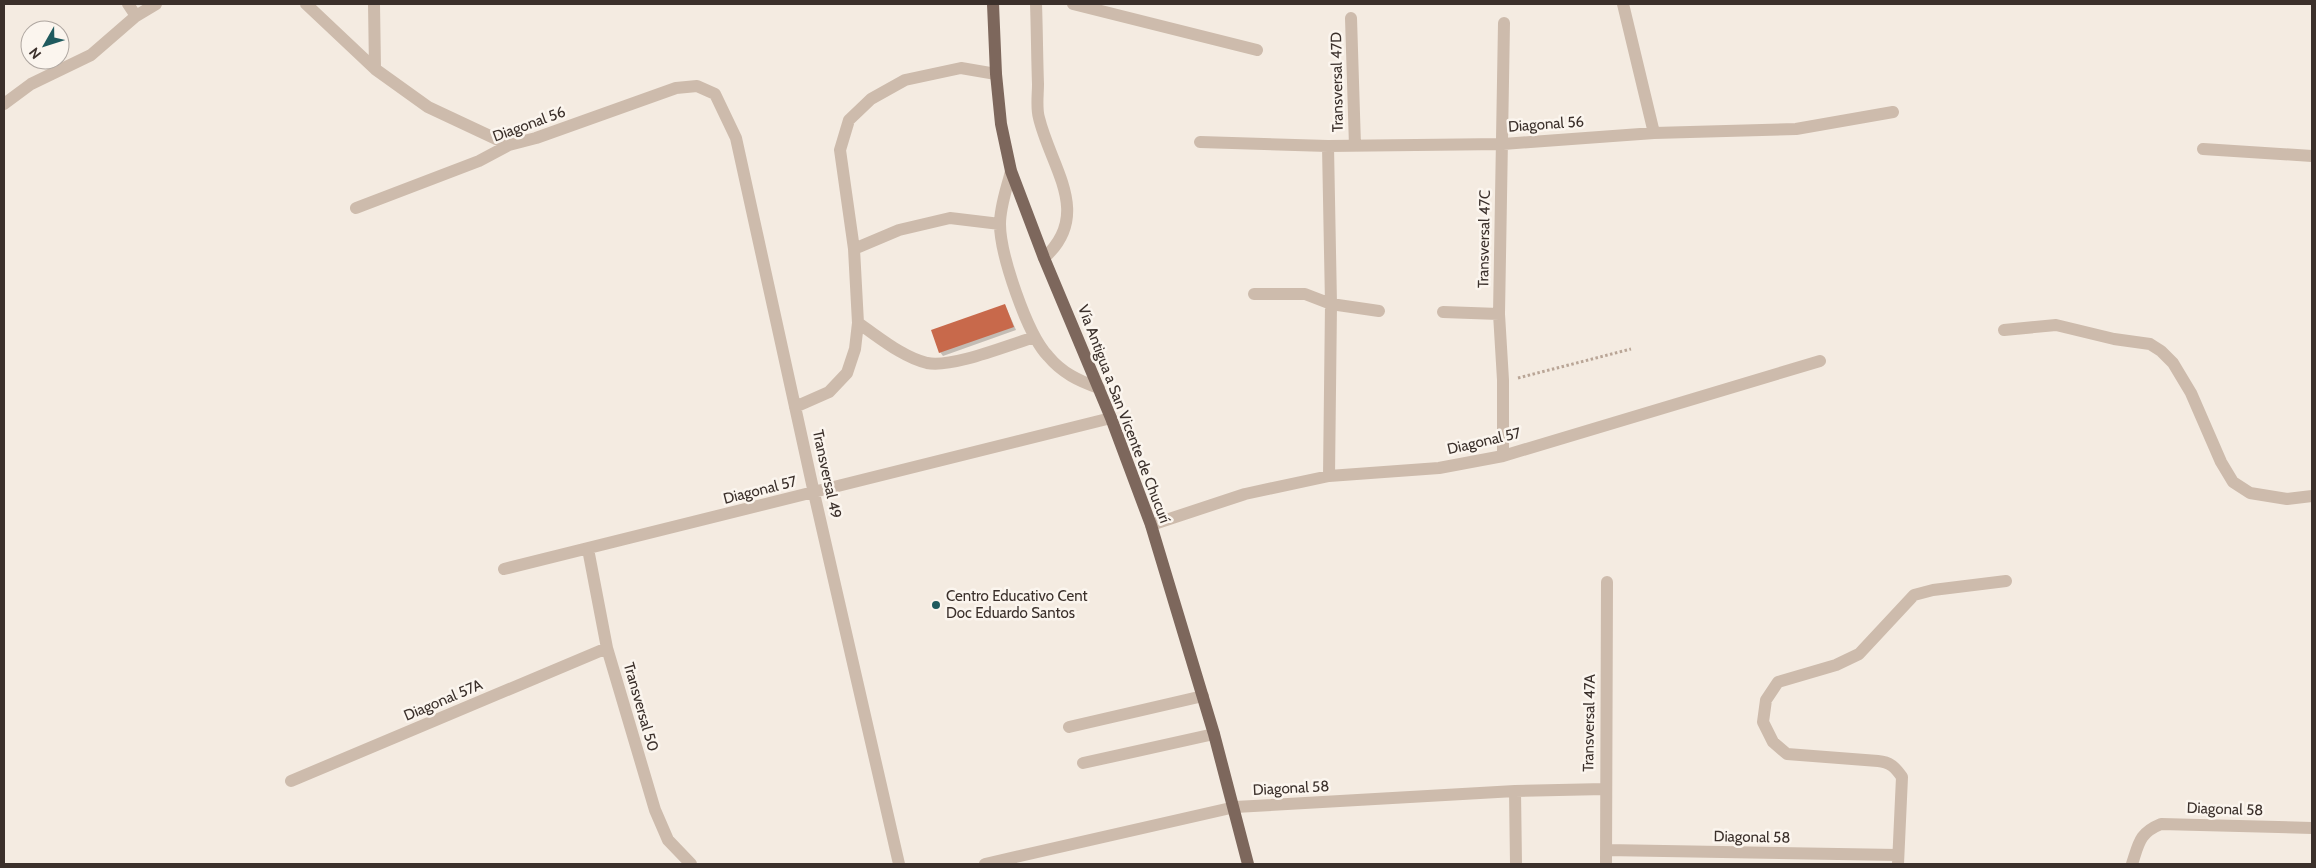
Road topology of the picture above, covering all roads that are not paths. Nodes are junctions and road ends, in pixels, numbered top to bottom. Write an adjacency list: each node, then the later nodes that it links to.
1 (128, 4): 9 (street)
2 (306, 4): 13 (street)
3 (374, 4): 13 (street)
4 (992, 4): 14 (main road, Vía Antigua a San Vicente de Chucurí)
5 (1036, 4): 30 (street)
6 (1073, 4): 12 (street)
7 (1623, 4): 18 (street)
8 (152, 6): 9 (street)
9 (136, 16): 16 (street)
10 (1351, 18): 23 (street, Transversal 47D)
11 (1504, 22): 20 (street, Transversal 47C)
12 (1257, 50)
13 (375, 70): 21 (street)
14 (996, 74): 26 (main road, Vía Antigua a San Vicente de Chucurí); 29 (street)
15 (715, 94): 21 (street, Diagonal 56); 41 (street, Transversal 49)
16 (4, 104)
17 (1893, 112): 18 (street, Diagonal 56)
18 (1654, 133): 20 (street, Diagonal 56)
19 (1200, 142): 22 (street, Diagonal 56)
20 (1503, 144): 23 (street, Diagonal 56); 35 (street, Transversal 47C)
21 (509, 145): 27 (street, Diagonal 56)
22 (1328, 146): 23 (street, Diagonal 56); 32 (street)
23 (1354, 146)
24 (2203, 149): 25 (street)
25 (2312, 156)
26 (1011, 171): 28 (street); 30 (main road, Vía Antigua a San Vicente de Chucurí)
27 (356, 208)
28 (1000, 224): 29 (street); 38 (street)
29 (854, 249): 36 (street)
30 (1044, 258): 40 (main road, Vía Antigua a San Vicente de Chucurí)
31 (1254, 294): 32 (street)
32 (1331, 304): 33 (street); 44 (street)
33 (1379, 311)
34 (1444, 312): 35 (street)
35 (1499, 314): 43 (street, Transversal 47C)
36 (858, 323): 38 (street); 41 (street)
37 (2004, 330): 46 (street)
38 (1035, 337): 40 (street)
39 (1820, 361): 43 (street, Diagonal 57)
40 (1099, 388): 42 (main road, Vía Antigua a San Vicente de Chucurí)
41 (795, 407): 45 (street, Transversal 49)
42 (1111, 418): 45 (street, Diagonal 57); 47 (main road, Vía Antigua a San Vicente de Chucurí)
43 (1503, 456): 44 (street, Diagonal 57)
44 (1330, 476): 47 (street, Diagonal 57)
45 (814, 493): 48 (street, Diagonal 57); 67 (street, Transversal 49)
46 (2312, 496)
47 (1151, 525): 53 (main road, Vía Antigua a San Vicente de Chucurí)
48 (588, 549): 49 (street, Diagonal 57); 52 (street, Transversal 50)
49 (504, 569)
50 (2006, 581): 64 (street)
51 (1607, 582): 58 (street, Transversal 47A)
52 (607, 648): 57 (street, Diagonal 57A); 66 (street, Transversal 50)
53 (1203, 696): 54 (street); 55 (main road, Vía Antigua a San Vicente de Chucurí)
54 (1069, 726)
55 (1214, 734): 56 (street); 60 (main road, Vía Antigua a San Vicente de Chucurí)
56 (1083, 763)
57 (291, 781)
58 (1605, 789): 59 (street, Diagonal 58); 62 (street, Transversal 47A)
59 (1515, 791): 60 (street, Diagonal 58); 69 (street)
60 (1235, 807): 65 (main road, Vía Antigua a San Vicente de Chucurí); 68 (street, Diagonal 58)
61 (2312, 828): 71 (street, Diagonal 58)
62 (1606, 850): 63 (street, Diagonal 58); 70 (street, Transversal 47A)
63 (1792, 859): 64 (street, Diagonal 58)
64 (1898, 859)
65 (1245, 862)
66 (690, 864)
67 (899, 864)
68 (986, 864)
69 (1516, 864)
70 (1606, 864)
71 (2132, 864)

